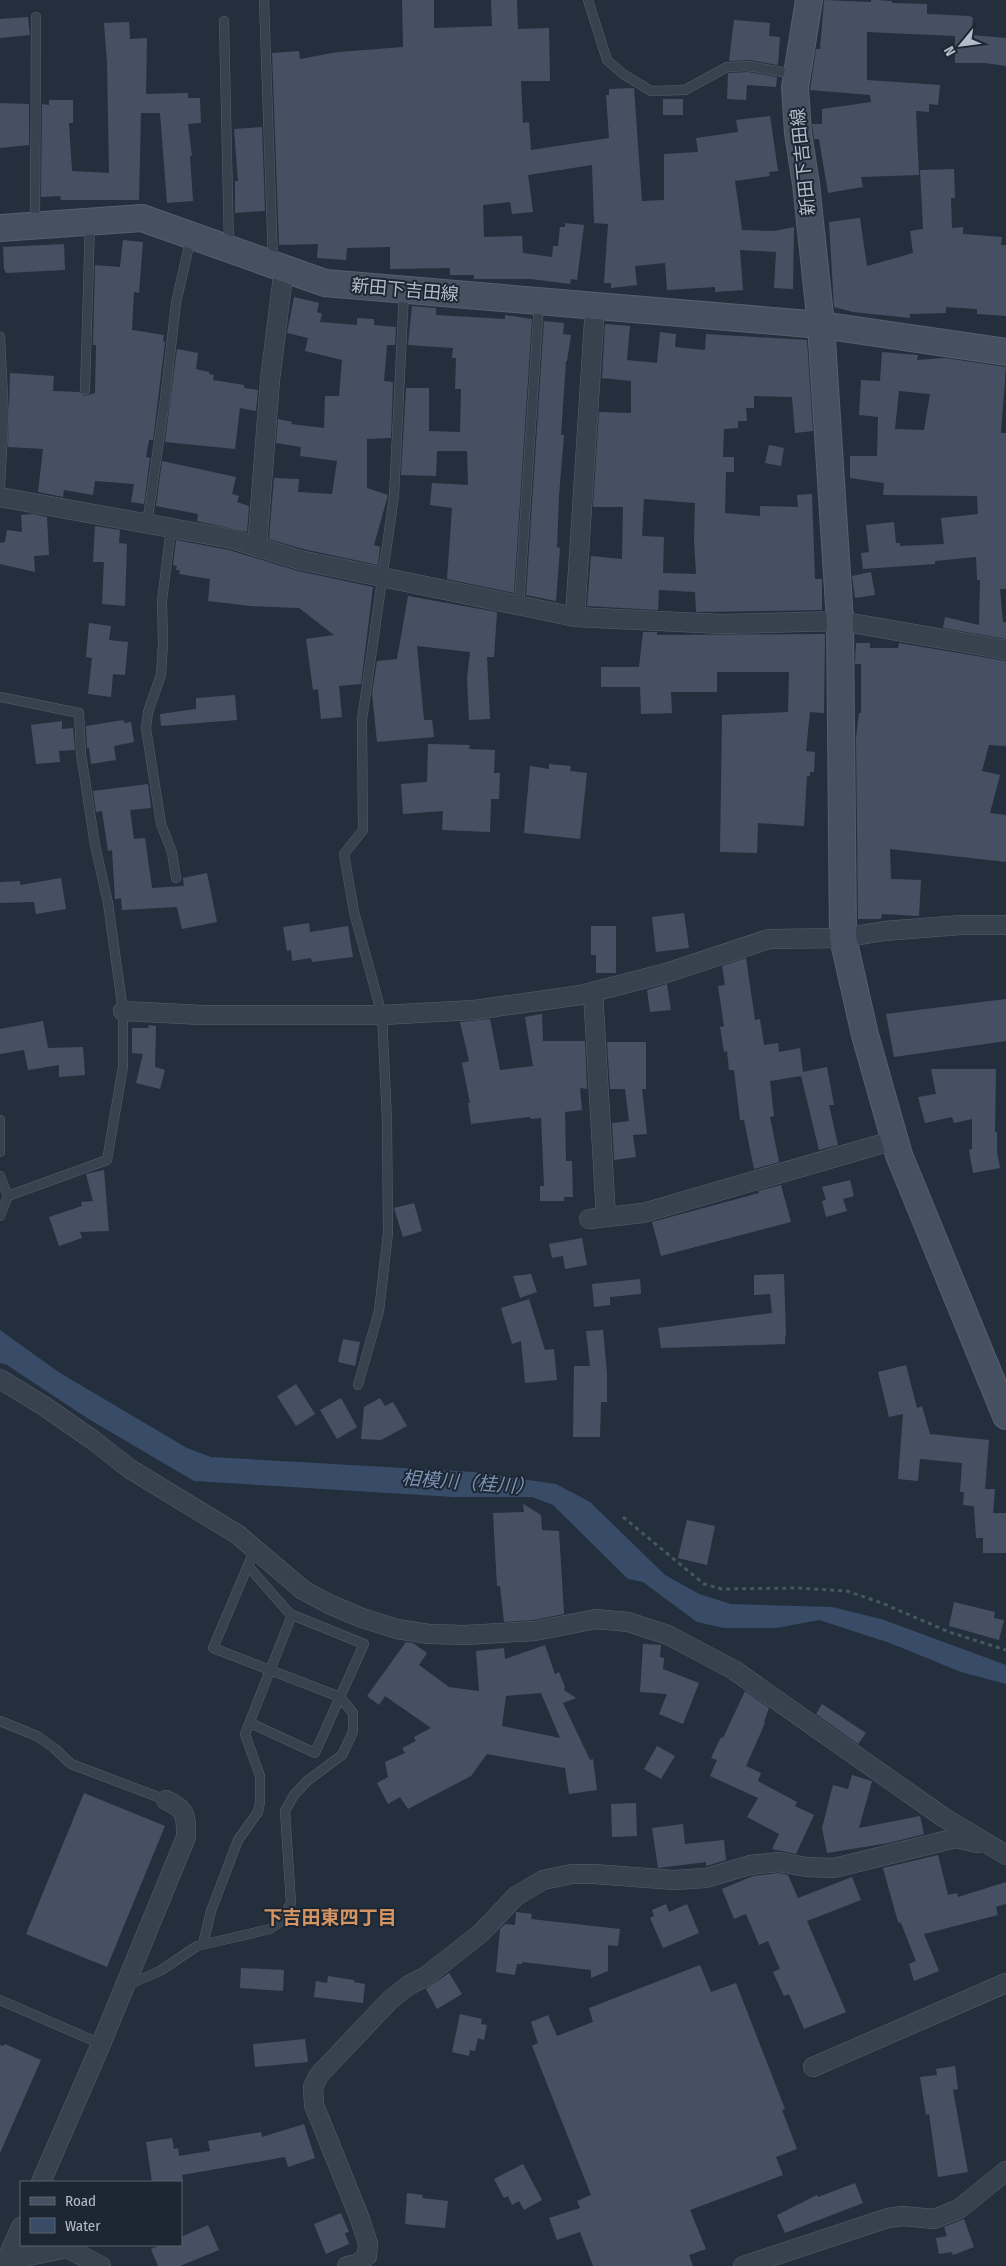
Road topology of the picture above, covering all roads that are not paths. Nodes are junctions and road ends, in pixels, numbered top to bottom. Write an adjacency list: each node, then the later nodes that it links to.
1 (264, 0): 12 (lane)
2 (588, 0): 6 (lane)
3 (810, 0): 6 (main road, 新田下吉田線)
4 (36, 16): 8 (lane)
5 (224, 21): 11 (lane)
6 (797, 75): 16 (main road, 新田下吉田線)
7 (90, 222): 8 (main road, 新田下吉田線); 10 (main road, 新田下吉田線); 19 (lane)
8 (36, 226): 9 (main road, 新田下吉田線)
9 (0, 228)
10 (191, 235): 11 (main road, 新田下吉田線); 22 (lane)
11 (229, 248): 12 (main road, 新田下吉田線)
12 (279, 266): 13 (main road, 新田下吉田線); 24 (street)
13 (404, 290): 14 (main road, 新田下吉田線); 25 (lane)
14 (539, 301): 15 (main road, 新田下吉田線); 26 (lane)
15 (595, 306): 16 (main road, 新田下吉田線); 27 (street)
16 (821, 325): 18 (main road, 新田下吉田線); 28 (main road)
17 (0, 337): 20 (lane)
18 (1006, 352)
19 (85, 390)
20 (0, 486)
21 (0, 497): 22 (street)
22 (147, 524): 23 (street)
23 (171, 528): 24 (street); 31 (lane)
24 (257, 547): 25 (street)
25 (382, 577): 26 (street); 36 (lane)
26 (519, 606): 27 (street)
27 (576, 617): 28 (street)
28 (840, 621): 29 (street); 33 (main road)
29 (1006, 650)
30 (0, 697): 35 (lane)
31 (176, 878)
32 (1006, 925): 33 (street)
33 (843, 938): 34 (street); 38 (main road)
34 (592, 992): 36 (street); 38 (street)
35 (123, 1011): 36 (street); 41 (lane)
36 (382, 1015): 44 (lane)
37 (0, 1120): 39 (lane)
38 (895, 1140): 45 (main road)
39 (0, 1152)
40 (0, 1176): 41 (lane)
41 (8, 1196): 42 (lane)
42 (0, 1216)
43 (0, 1379): 46 (street)
44 (358, 1385)
45 (1006, 1416)
46 (251, 1558): 47 (lane); 48 (lane); 53 (street)
47 (292, 1615): 48 (lane); 49 (lane)
48 (271, 1670): 49 (lane); 51 (lane)
49 (340, 1697): 51 (lane); 54 (lane)
50 (0, 1721): 52 (lane)
51 (250, 1722): 54 (lane)
52 (166, 1800): 56 (street)
53 (1000, 1852): 65 (street)
54 (204, 1944): 56 (lane)
55 (1006, 1984): 59 (street)
56 (125, 1986): 58 (street)
57 (0, 2000): 58 (lane)
58 (101, 2044): 61 (street)
59 (813, 2067)
60 (1006, 2171): 66 (street)
61 (41, 2181)
62 (20, 2229): 63 (street)
63 (3, 2261): 64 (street)
64 (101, 2266)
65 (347, 2266)
66 (743, 2266)

